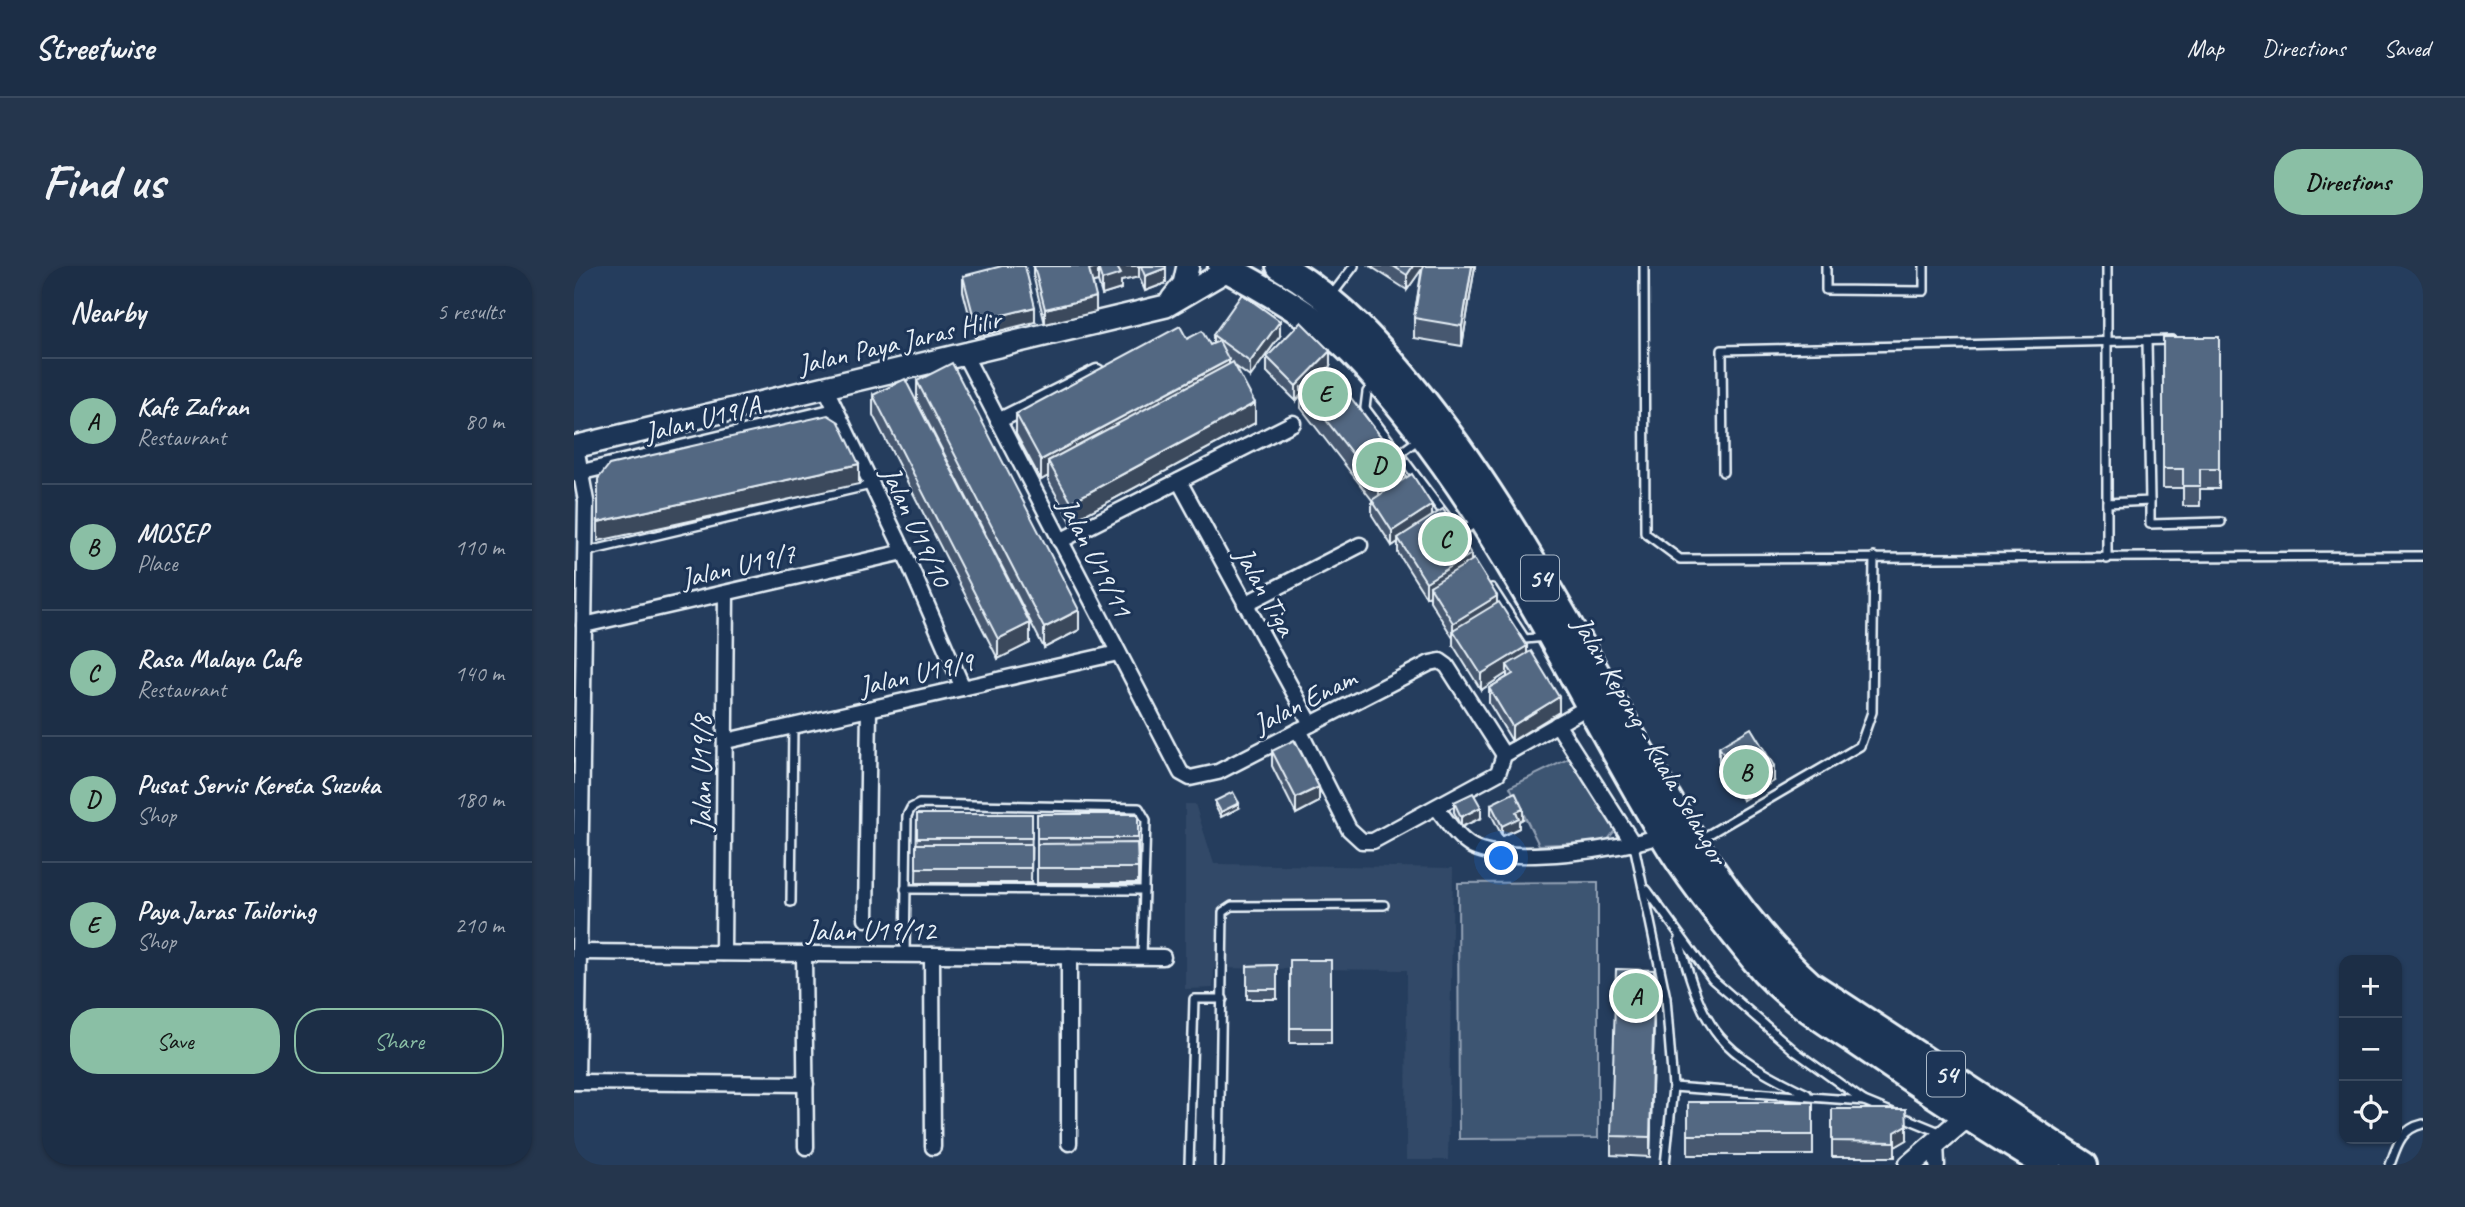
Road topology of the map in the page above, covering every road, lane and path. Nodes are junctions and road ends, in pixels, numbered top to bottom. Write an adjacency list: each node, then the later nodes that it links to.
1 (1188, 266): 10 (street)
2 (1280, 266): 9 (highway, Jalan Kepong - Kuala Selangor / 54)
3 (1354, 266): 9 (lane)
4 (1644, 266): 40 (lane)
5 (1826, 266): 6 (lane)
6 (1924, 266)
7 (2107, 266): 13 (lane)
8 (1226, 267): 10 (street, Jalan Paya Jaras Hilir); 14 (highway); 17 (highway, Jalan Kepong - Kuala Selangor / 54)
9 (1329, 299): 14 (highway, Jalan Kepong - Kuala Selangor / 54)
10 (1166, 306): 15 (street, Jalan Paya Jaras Hilir)
11 (2188, 340): 12 (lane)
12 (2147, 341): 13 (lane); 29 (lane)
13 (2107, 342): 25 (lane); 30 (lane)
14 (1381, 347): 59 (highway, Jalan Kepong - Kuala Selangor / 54)
15 (964, 354): 18 (street, Jalan Paya Jaras Hilir); 20 (street, Jalan U19/11)
16 (1106, 367): 20 (street)
17 (1378, 382): 22 (highway, Jalan Kepong - Kuala Selangor / 54); 24 (lane)
18 (825, 387): 19 (street, Jalan U19/10); 23 (street, Jalan Paya Jaras Hilir)
19 (835, 411): 26 (street, Jalan U19/A); 28 (street, Jalan U19/10)
20 (998, 421): 34 (street, Jalan U19/11)
21 (1293, 423): 27 (street)
22 (1423, 436): 24 (lane); 31 (highway, Jalan Kepong - Kuala Selangor / 54)
23 (575, 447): 26 (street)
24 (1400, 453): 33 (lane)
25 (1723, 472)
26 (577, 473): 37 (street)
27 (1179, 481): 34 (street); 44 (street, Jalan Tiga)
28 (872, 485): 37 (lane); 38 (street, Jalan U19/10)
29 (2150, 501): 30 (lane); 32 (lane)
30 (2107, 503): 41 (lane)
31 (1481, 519): 33 (lane); 46 (highway, Jalan Kepong - Kuala Selangor / 54)
32 (2221, 522)
33 (1459, 534): 36 (lane)
34 (1060, 541): 47 (street, Jalan U19/11)
35 (1360, 545): 44 (street)
36 (1466, 545)
37 (585, 552): 45 (street)
38 (904, 552): 43 (street, Jalan U19/7); 48 (street, Jalan U19/10)
39 (2423, 556): 41 (lane)
40 (1874, 557): 41 (lane); 59 (lane)
41 (2107, 559)
42 (1487, 580): 46 (lane)
43 (726, 593): 45 (street, Jalan U19/7); 54 (street, Jalan U19/8)
44 (1245, 604): 53 (street, Jalan Tiga)
45 (584, 625): 57 (street)
46 (1554, 636): 49 (highway, Jalan Kepong - Kuala Selangor / 54)
47 (1118, 653): 48 (street, Jalan U19/9); 56 (street, Jalan U19/11)
48 (963, 688): 50 (street, Jalan U19/9)
49 (1591, 705): 51 (street); 59 (highway, Jalan Kepong - Kuala Selangor / 54)
50 (869, 709): 52 (street, Jalan U19/9); 66 (street)
51 (1557, 724): 55 (street); 60 (street)
52 (793, 726): 54 (street, Jalan U19/9); 64 (lane)
53 (1305, 727): 55 (street, Jalan Enam); 56 (street, Jalan Enam); 58 (street, Jalan Tiga)
54 (726, 741): 69 (street, Jalan U19/8)
55 (1504, 755): 58 (street)
56 (1190, 778)
57 (578, 804): 68 (street)
58 (1437, 808): 60 (street)
59 (1677, 844): 60 (street); 82 (highway, Jalan Kepong - Kuala Selangor / 54); 94 (highway, Jalan Kepong - Kuala Selangor / 54)
60 (1634, 845): 61 (lane)
61 (1645, 887): 67 (lane); 79 (lane)
62 (905, 889): 63 (lane); 63 (lane); 71 (lane)
63 (1144, 890): 74 (lane)
64 (791, 902)
65 (1384, 905): 76 (lane)
66 (866, 919)
67 (1678, 936): 80 (lane); 81 (lane)
68 (579, 952): 69 (street, Jalan U19/12); 77 (street)
69 (723, 953): 70 (street, Jalan U19/12)
70 (804, 954): 71 (street, Jalan U19/12); 78 (street)
71 (905, 955): 72 (street, Jalan U19/12)
72 (932, 955): 73 (street, Jalan U19/12); 87 (street)
73 (1069, 956): 74 (street, Jalan U19/12); 85 (street)
74 (1142, 957): 75 (street, Jalan U19/12)
75 (1163, 957)
76 (1223, 999): 88 (lane); 89 (lane)
77 (575, 1082): 78 (street)
78 (806, 1084): 86 (street)
79 (1673, 1087): 80 (lane); 90 (lane)
80 (1811, 1096): 81 (lane)
81 (1864, 1101): 84 (lane)
82 (1966, 1117): 84 (street); 93 (highway, Jalan Kepong - Kuala Selangor / 54)
83 (2423, 1124): 95 (lane)
84 (1941, 1139): 91 (street); 92 (street)
85 (1069, 1143)
86 (806, 1147)
87 (933, 1147)
88 (1189, 1165)
89 (1219, 1165)
90 (1665, 1165)
91 (1910, 1165)
92 (1937, 1165)
93 (2047, 1165)
94 (2084, 1165)
95 (2390, 1165)

